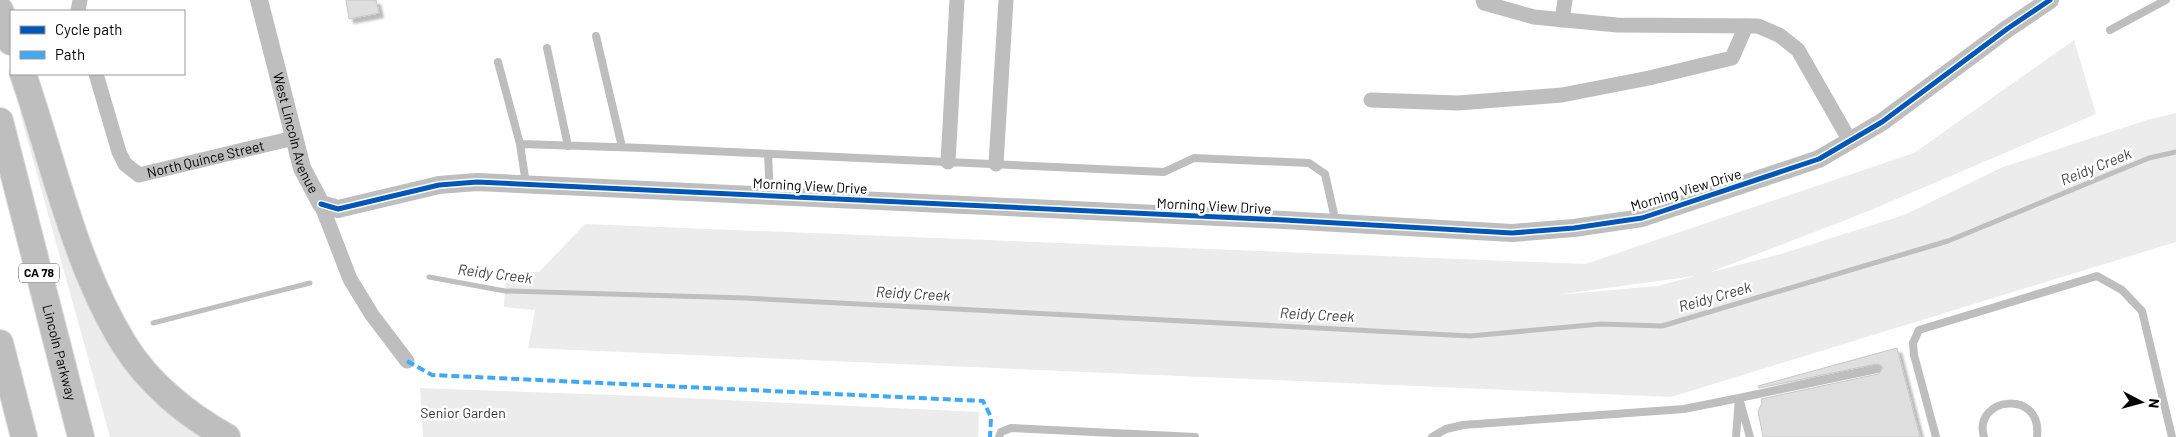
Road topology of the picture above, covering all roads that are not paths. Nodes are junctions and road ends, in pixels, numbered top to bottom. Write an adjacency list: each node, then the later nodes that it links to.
1 (259, 0): 20 (street, West Lincoln Avenue)
2 (957, 0): 26 (street)
3 (1006, 0): 27 (street)
4 (1483, 0): 9 (street)
5 (1565, 0): 9 (street)
6 (2050, 0): 21 (street, Morning View Drive)
7 (2166, 0): 11 (lane)
8 (0, 10): 13 (highway)
9 (1562, 20): 10 (street)
10 (1746, 26): 18 (street); 21 (street)
11 (2110, 30)
12 (596, 36): 24 (lane)
13 (10, 39)
14 (547, 48): 23 (lane)
15 (498, 62): 22 (lane)
16 (23, 75): 38 (highway)
17 (96, 75): 20 (street, North Quince Street)
18 (1371, 100)
19 (0, 121): 37 (highway, Lincoln Parkway / CA 78)
20 (294, 138): 30 (street, West Lincoln Avenue)
21 (1850, 141): 31 (street, Morning View Drive)
22 (520, 144): 23 (lane); 28 (lane)
23 (568, 146): 24 (lane)
24 (622, 147): 25 (lane)
25 (768, 154): 26 (lane); 29 (lane)
26 (948, 162): 27 (lane)
27 (996, 164): 31 (lane)
28 (526, 184): 29 (street, Morning View Drive); 30 (street, Morning View Drive)
29 (770, 196): 31 (street, Morning View Drive)
30 (321, 204): 33 (street, West Lincoln Avenue)
31 (1336, 223)
32 (0, 343): 36 (highway)
33 (407, 361)
34 (1877, 369): 35 (lane)
35 (1740, 398): 41 (lane); 42 (lane); 43 (lane)
36 (24, 437)
37 (81, 437)
38 (227, 437)
39 (999, 437): 40 (lane)
40 (1195, 437)
41 (1432, 437)
42 (1736, 437)
43 (1750, 437)
44 (1936, 437): 47 (lane)
45 (1984, 437): 46 (lane)
46 (2037, 437)
47 (2172, 437)

